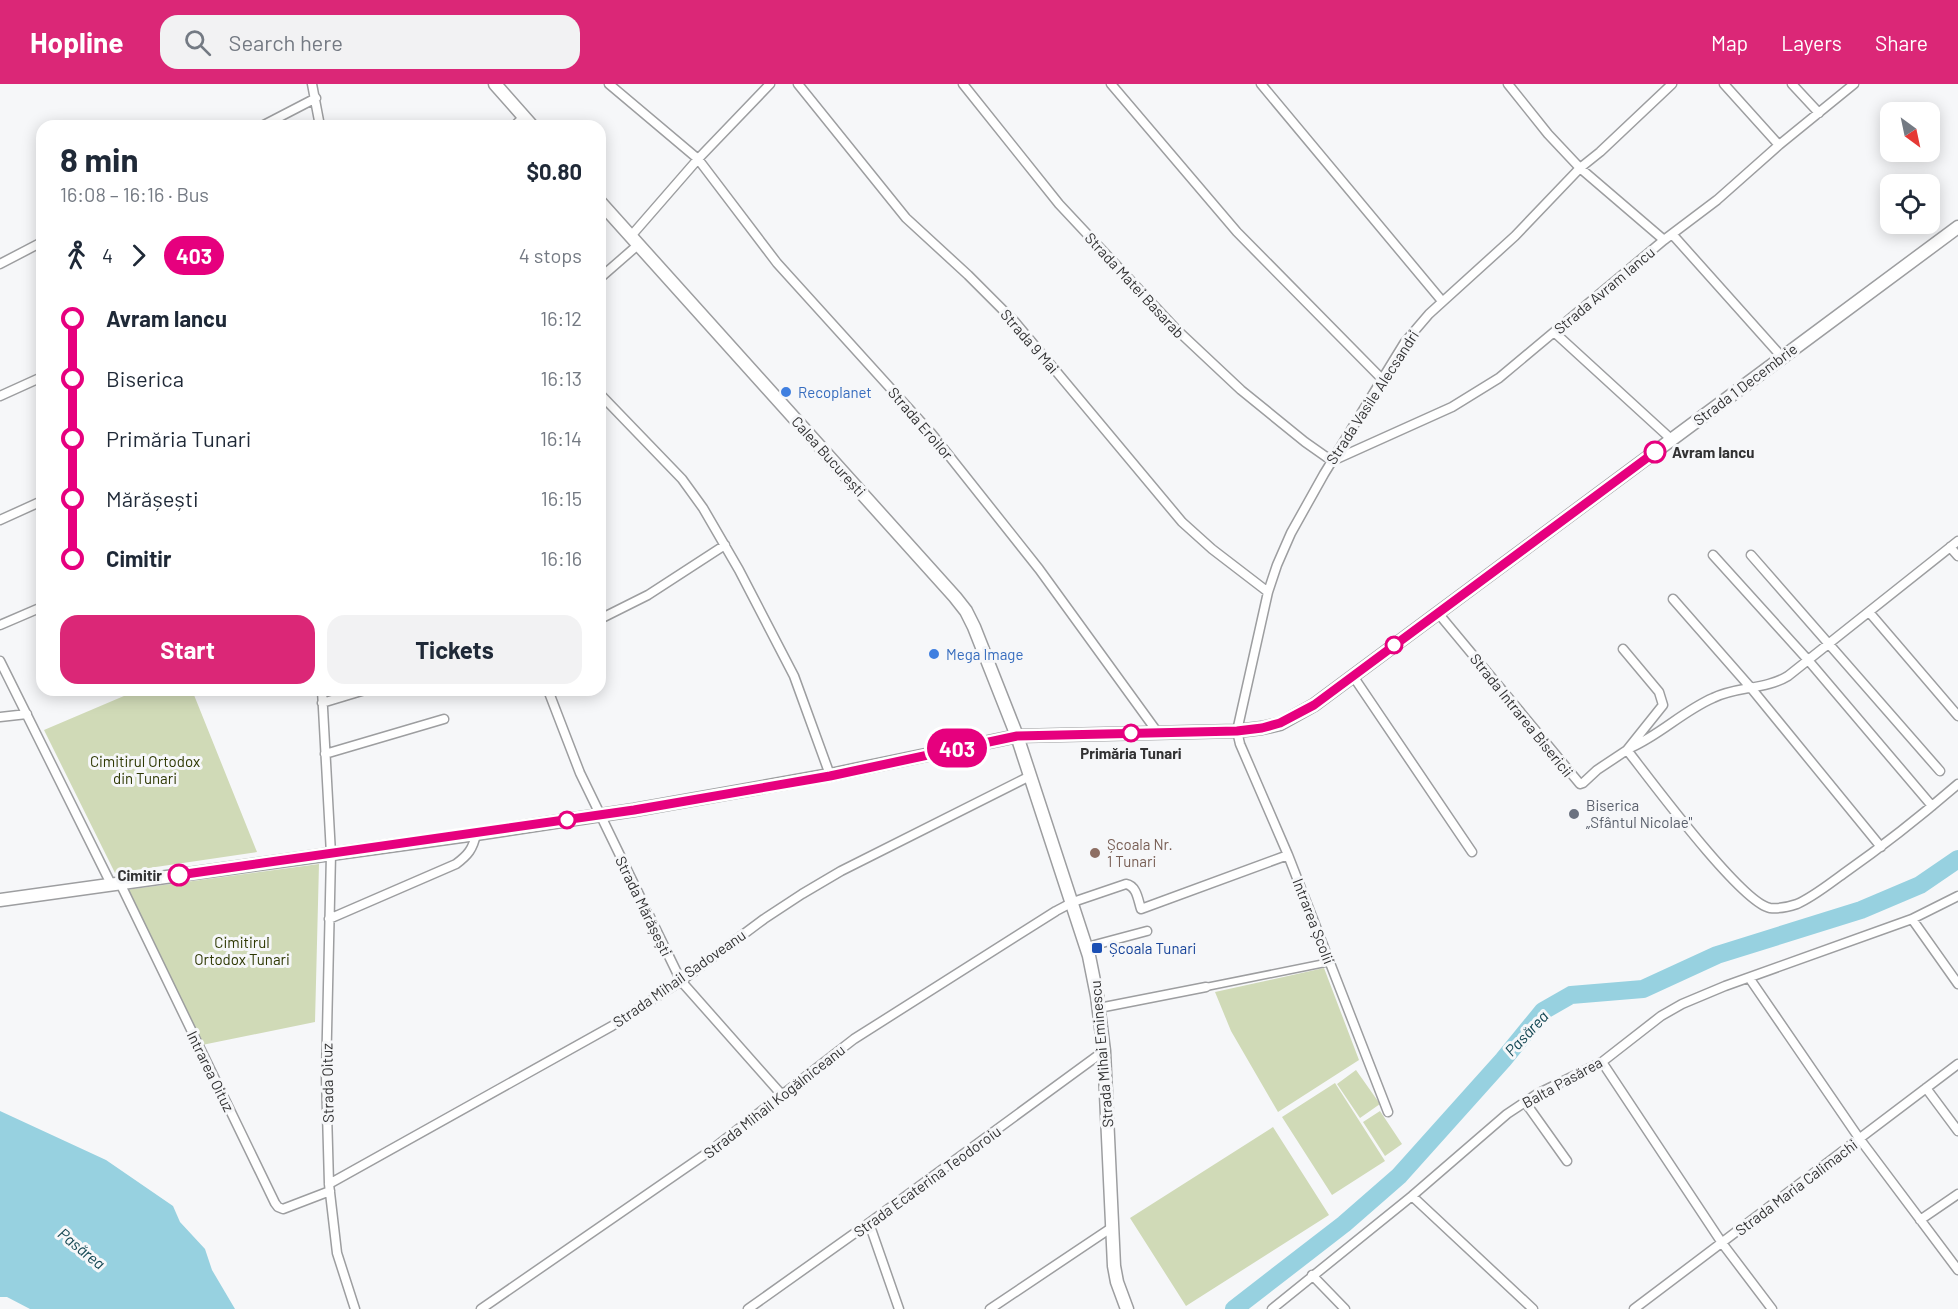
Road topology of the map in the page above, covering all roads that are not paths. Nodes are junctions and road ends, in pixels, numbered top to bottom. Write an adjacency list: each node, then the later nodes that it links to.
1 (312, 84): 14 (street)
2 (495, 84): 18 (main road)
3 (609, 84): 20 (street, Strada Eroilor)
4 (770, 84): 20 (street)
5 (798, 84): 46 (street, Strada 9 Mai)
6 (963, 84): 37 (street, Strada Matei Basarab)
7 (1111, 84): 32 (street)
8 (1261, 84): 29 (street)
9 (1508, 84): 21 (street)
10 (1672, 84): 21 (street, Strada Vasile Alecsandri)
11 (1724, 84): 19 (street)
12 (1792, 84): 15 (street)
13 (1854, 84): 15 (street, Strada Avram Iancu)
14 (316, 98): 16 (street); 17 (street)
15 (1820, 112): 19 (street, Strada Avram Iancu)
16 (274, 120)
17 (319, 120)
18 (526, 120)
19 (1779, 146): 24 (street, Strada Avram Iancu)
20 (698, 159): 25 (street); 68 (street, Strada Eroilor)
21 (1580, 168): 24 (street); 29 (street, Strada Vasile Alecsandri)
22 (606, 209): 25 (main road, Calea București)
23 (1958, 227): 31 (main road, Strada 1 Decembrie)
24 (1668, 237): 30 (street, Strada Avram Iancu); 31 (street)
25 (635, 240): 28 (street); 69 (main road, Calea București)
26 (36, 245): 27 (street)
27 (0, 264)
28 (606, 271)
29 (1442, 301): 32 (street, Strada Vasile Alecsandri)
30 (1554, 332): 36 (street); 37 (street, Strada Avram Iancu)
31 (1782, 357): 36 (main road, Strada 1 Decembrie)
32 (1382, 378): 37 (street, Strada Vasile Alecsandri)
33 (36, 380): 34 (street)
34 (0, 396)
35 (606, 400): 41 (street)
36 (1671, 439): 50 (main road, Strada 1 Decembrie)
37 (1332, 461): 46 (street, Strada Vasile Alecsandri)
38 (36, 504): 39 (street)
39 (0, 520)
40 (1958, 541): 42 (street)
41 (725, 544): 51 (street); 73 (street)
42 (1950, 547): 45 (street); 49 (street)
43 (1713, 555): 55 (street)
44 (1751, 555): 53 (street)
45 (1958, 556)
46 (1268, 592): 67 (street, Strada Vasile Alecsandri)
47 (1673, 598): 58 (street)
48 (36, 610): 52 (street)
49 (1869, 612): 53 (street); 64 (street)
50 (1438, 613): 57 (main road, Strada 1 Decembrie); 70 (street, Strada Intrarea Bisericii)
51 (606, 616)
52 (0, 625)
53 (1830, 643): 55 (street); 72 (street)
54 (1623, 649): 70 (street, Strada Intrarea Bisericii)
55 (1808, 660): 58 (street); 76 (street)
56 (0, 662): 63 (street)
57 (1353, 676): 67 (main road, Strada 1 Decembrie); 80 (street)
58 (1751, 688): 70 (street); 79 (street)
59 (322, 696): 62 (street, Strada Oituz)
60 (345, 696): 62 (street)
61 (550, 696): 77 (street, Strada Mărășești)
62 (322, 703): 71 (street, Strada Oituz)
63 (27, 714): 65 (street); 83 (street)
64 (1958, 716)
65 (0, 717)
66 (444, 720): 71 (street)
67 (1237, 731): 68 (main road, Strada 1 Decembrie); 82 (street, Intrarea Școlii)
68 (1158, 733): 69 (main road, Strada 1 Decembrie)
69 (1017, 736): 73 (main road, Strada 1 Decembrie); 74 (main road, Strada Mihai Eminescu)
70 (1627, 750): 79 (street)
71 (325, 754): 81 (street, Strada Oituz)
72 (1940, 771)
73 (830, 776): 77 (main road, Strada 1 Decembrie)
74 (1030, 776): 86 (main road, Strada Mihai Eminescu); 93 (street, Strada Mihail Sadoveanu)
75 (1958, 784): 76 (street)
76 (1932, 806): 79 (street)
77 (601, 815): 78 (main road, Strada 1 Decembrie); 93 (street, Strada Mărășești)
78 (476, 834): 81 (main road, Strada 1 Decembrie); 87 (street)
79 (1881, 847)
80 (1472, 852)
81 (331, 854): 83 (main road, Strada 1 Decembrie); 87 (street, Strada Oituz)
82 (1288, 855): 86 (street, Strada Mihail Kogălniceanu); 91 (street, Intrarea Școlii)
83 (116, 884): 85 (main road, Strada 1 Decembrie); 107 (street, Intrarea Oituz)
84 (1958, 896): 88 (street, Balta Pasărea)
85 (0, 900)
86 (1073, 902): 90 (main road, Strada Mihai Eminescu); 101 (street, Strada Mihail Kogălniceanu)
87 (328, 919): 107 (street, Strada Oituz)
88 (1912, 920): 92 (street, Balta Pasărea); 94 (street)
89 (1147, 932): 90 (street)
90 (1087, 947): 96 (main road, Strada Mihai Eminescu)
91 (1330, 962): 95 (street); 103 (street, Intrarea Școlii)
92 (1750, 979): 98 (street, Balta Pasărea); 105 (street)
93 (681, 981): 101 (street, Strada Mărășești); 107 (street, Strada Mihail Sadoveanu)
94 (1958, 984)
95 (1206, 987): 96 (street)
96 (1099, 1008): 97 (main road, Strada Mihai Eminescu)
97 (1104, 1051): 111 (street, Strada Ecaterina Teodoroiu); 112 (main road, Strada Mihai Eminescu)
98 (1602, 1062): 102 (street, Balta Pasărea); 113 (street)
99 (1958, 1065): 100 (street, Strada Maria Calimachi)
100 (1926, 1088): 104 (street); 105 (street, Strada Maria Calimachi)
101 (782, 1095): 117 (street, Strada Mihail Kogălniceanu)
102 (1525, 1102): 106 (street); 109 (street, Balta Pasărea)
103 (1388, 1112)
104 (1958, 1131)
105 (1859, 1138): 110 (street); 113 (street, Strada Maria Calimachi)
106 (1567, 1161)
107 (330, 1187): 116 (street, Strada Oituz)
108 (1958, 1194): 110 (street)
109 (1412, 1196): 115 (street, Balta Pasărea); 124 (street)
110 (1920, 1220): 114 (street)
111 (869, 1223): 118 (street, Strada Ecaterina Teodoroiu); 119 (street)
112 (1111, 1228): 120 (street); 121 (main road, Strada Mihai Eminescu)
113 (1722, 1243): 125 (street, Strada Maria Calimachi); 126 (street)
114 (1958, 1270)
115 (1312, 1275): 122 (street, Balta Pasărea); 123 (street)
116 (355, 1309)
117 (481, 1309)
118 (748, 1309)
119 (899, 1309)
120 (990, 1309)
121 (1127, 1309)
122 (1272, 1309)
123 (1345, 1309)
124 (1533, 1309)
125 (1634, 1309)
126 (1772, 1309)

